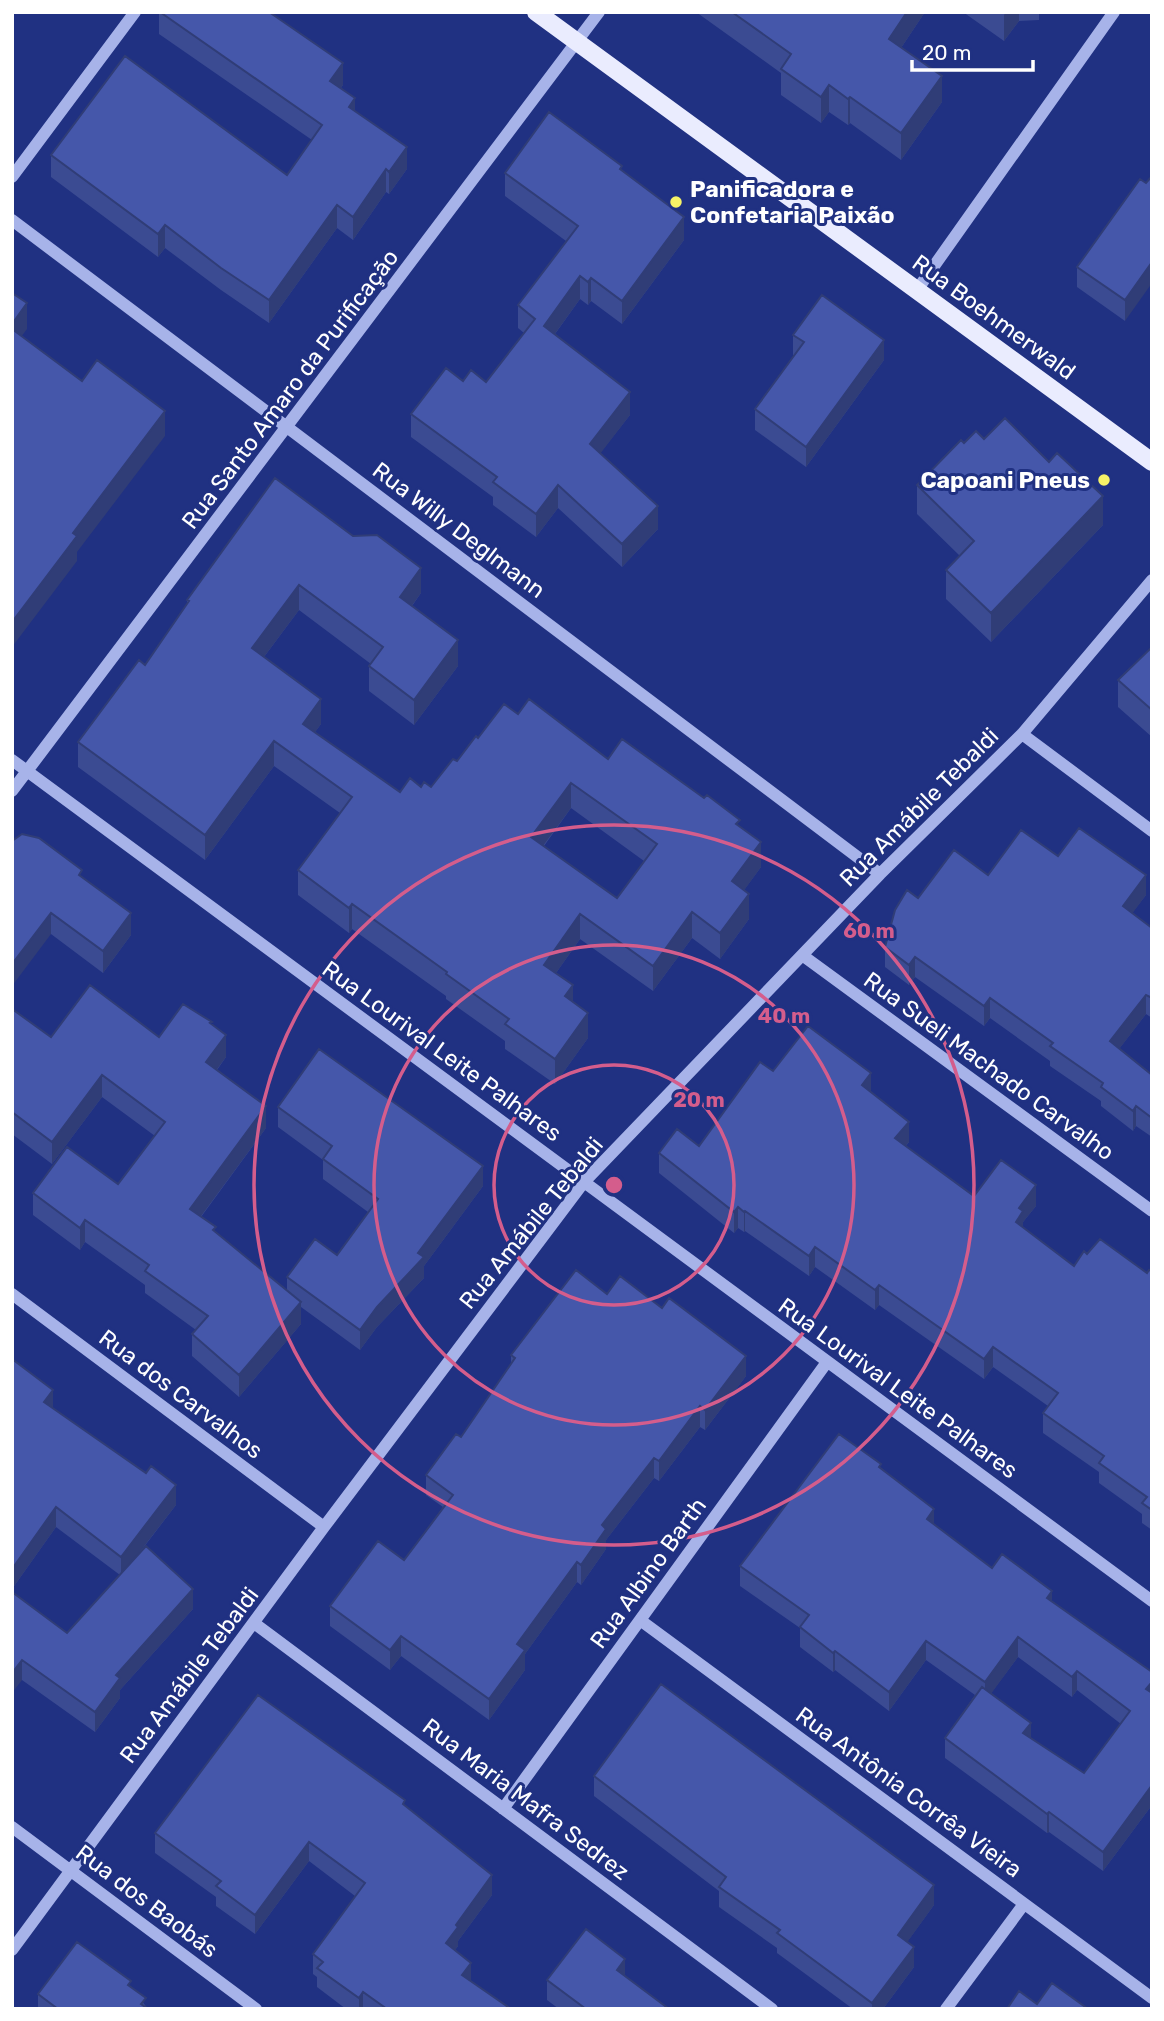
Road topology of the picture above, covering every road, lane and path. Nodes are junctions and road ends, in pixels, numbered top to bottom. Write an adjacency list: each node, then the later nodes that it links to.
1 (135, 12): 6 (street)
2 (536, 12): 5 (main road, Rua Boehmerwald)
3 (600, 12): 5 (street, Rua Santo Amaro da Purificação)
4 (1114, 12): 8 (street)
5 (578, 43): 8 (main road, Rua Boehmerwald); 9 (street, Rua Santo Amaro da Purificação)
6 (12, 177)
7 (12, 220): 9 (street, Rua Willy Deglmann)
8 (917, 290): 10 (main road, Rua Boehmerwald)
9 (288, 427): 14 (street, Rua Santo Amaro da Purificação); 17 (street, Rua Willy Deglmann)
10 (1152, 462)
11 (1152, 580): 12 (street, Rua Amábile Tebaldi)
12 (1022, 734): 16 (street); 17 (street, Rua Amábile Tebaldi)
13 (12, 760): 14 (street, Rua Lourival Leite Palhares)
14 (27, 771): 15 (street, Rua Santo Amaro da Purificação); 19 (street, Rua Lourival Leite Palhares)
15 (12, 791)
16 (1152, 831)
17 (880, 874): 18 (street, Rua Amábile Tebaldi)
18 (802, 955): 19 (street, Rua Amábile Tebaldi); 20 (street, Rua Sueli Machado Carvalho)
19 (584, 1182): 22 (street, Rua Lourival Leite Palhares); 23 (street, Rua Amábile Tebaldi)
20 (1152, 1211)
21 (12, 1294): 23 (street, Rua dos Carvalhos)
22 (827, 1362): 24 (street, Rua Lourival Leite Palhares); 25 (street, Rua Albino Barth)
23 (324, 1527): 26 (street, Rua Amábile Tebaldi)
24 (1152, 1601)
25 (640, 1620): 27 (street, Rua Albino Barth); 30 (street, Rua Antônia Corrêa Vieira)
26 (254, 1623): 27 (street, Rua Maria Mafra Sedrez); 29 (street, Rua Amábile Tebaldi)
27 (503, 1809): 34 (street, Rua Maria Mafra Sedrez)
28 (12, 1828): 29 (street, Rua dos Baobás)
29 (70, 1871): 31 (street, Rua Amábile Tebaldi); 33 (street, Rua dos Baobás)
30 (1024, 1904): 32 (street, Rua Antônia Corrêa Vieira); 35 (street)
31 (12, 1950)
32 (1152, 1998)
33 (256, 2009)
34 (772, 2009)
35 (946, 2009)

